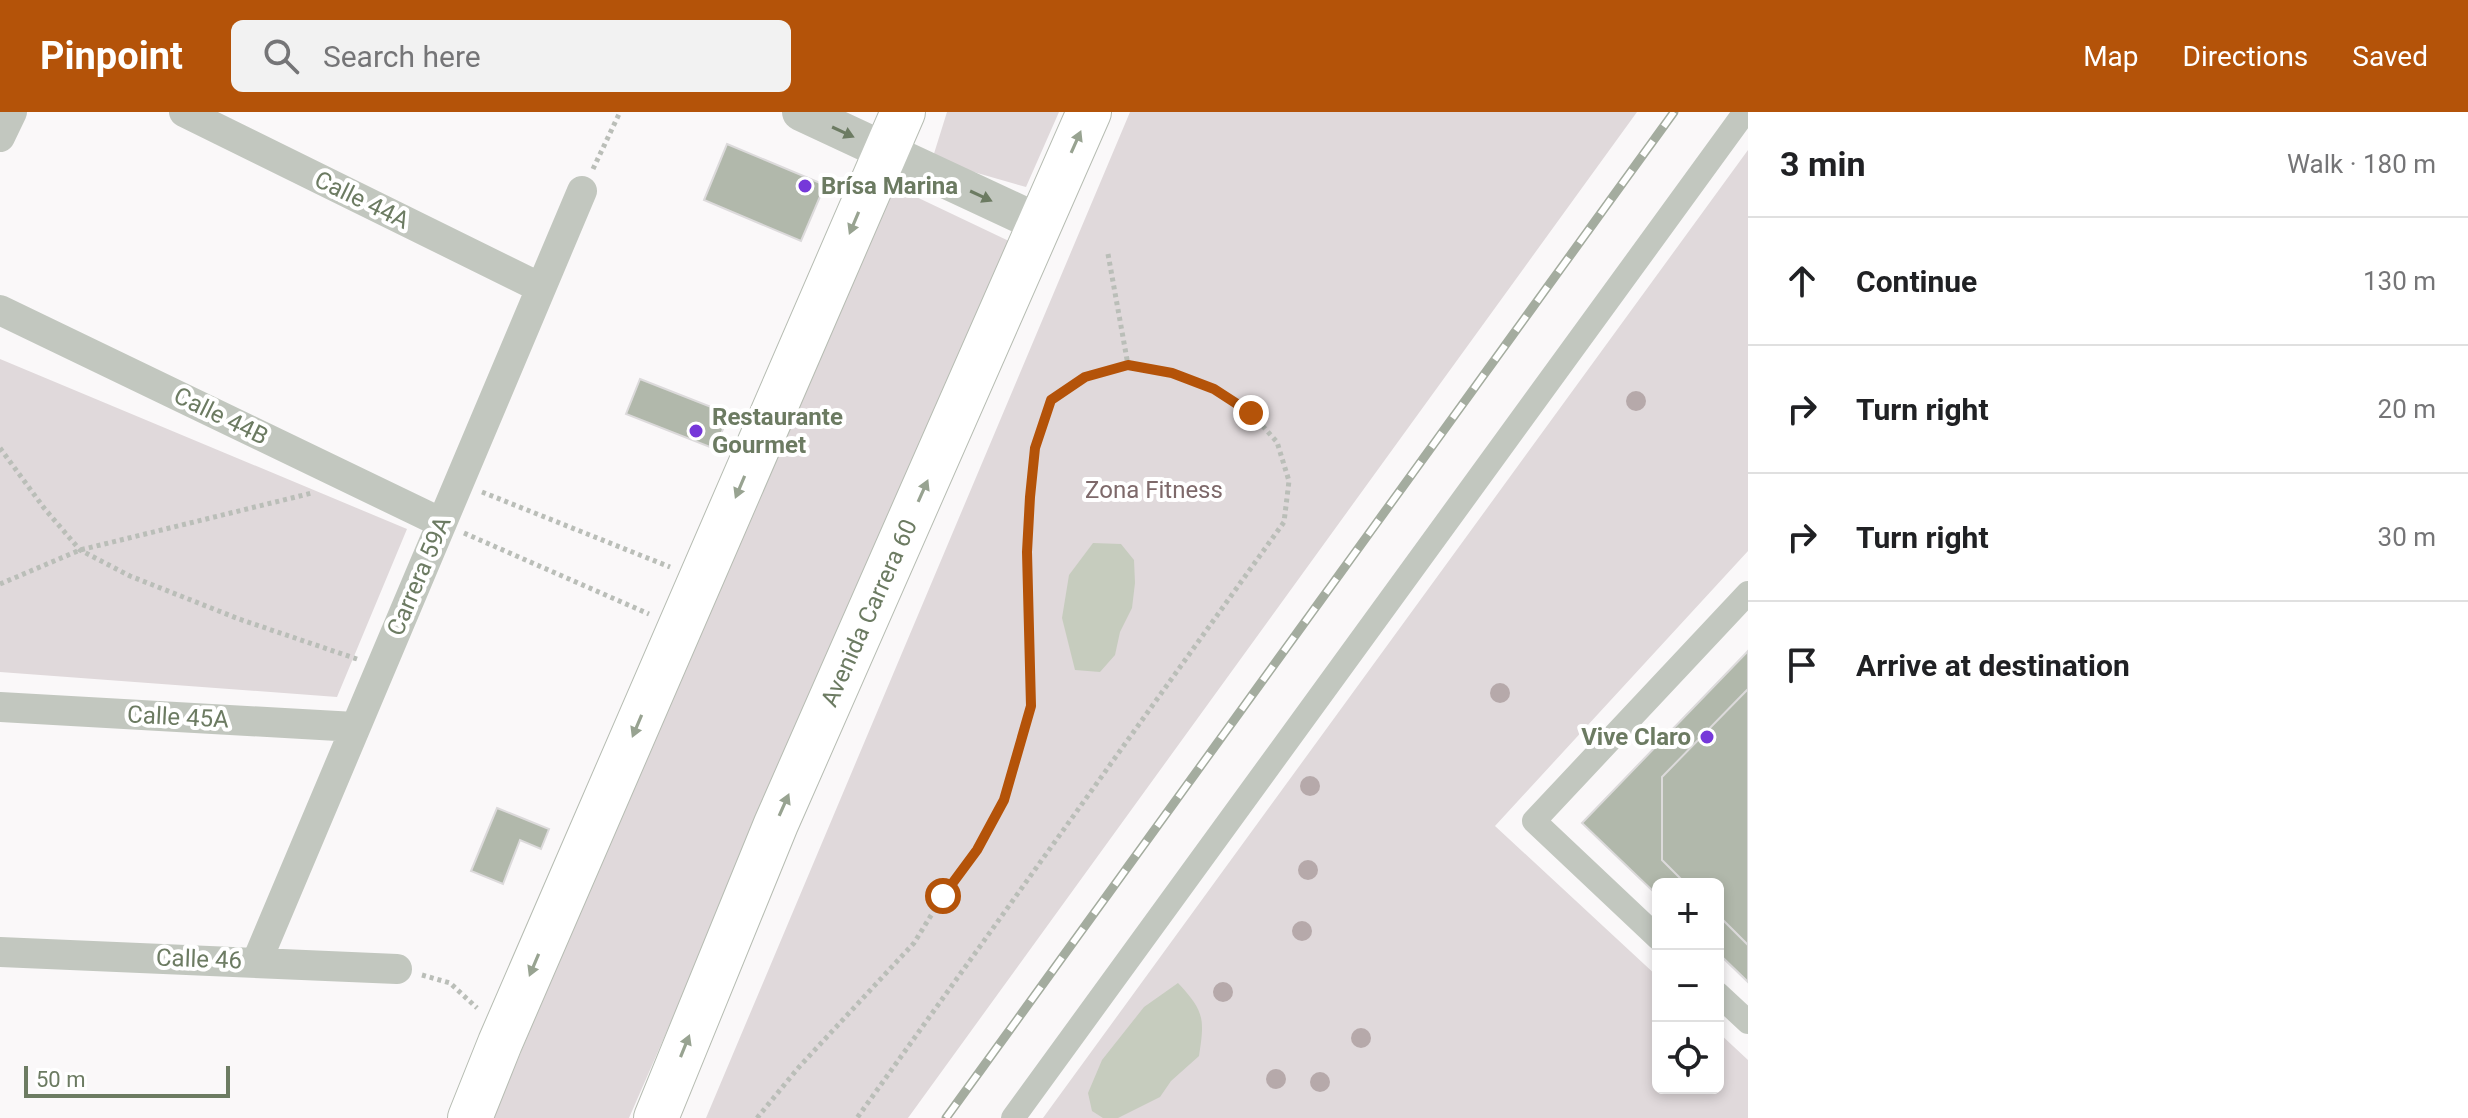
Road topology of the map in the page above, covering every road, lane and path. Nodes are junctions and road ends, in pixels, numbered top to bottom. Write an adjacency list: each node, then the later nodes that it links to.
1 (12, 112): 8 (street)
2 (184, 112): 13 (street, Calle 44A)
3 (620, 112): 10 (path)
4 (801, 112): 9 (street, one-way to 9)
5 (903, 112): 9 (main road)
6 (1089, 112): 11 (main road, Avenida Carrera 60, one-way to 6)
7 (1745, 112): 39 (street)
8 (0, 137)
9 (885, 151): 11 (street, one-way to 11); 35 (main road, one-way to 35)
10 (582, 191): 13 (street, Carrera 59A)
11 (1041, 224): 36 (main road, Avenida Carrera 60, one-way to 11)
12 (1108, 254): 15 (path)
13 (541, 288): 18 (street, Carrera 59A)
14 (0, 310): 17 (street, Calle 44B)
15 (1128, 365): 37 (path); 38 (path)
16 (0, 448): 20 (path)
17 (356, 482): 19 (street, Calle 44B); 20 (path)
18 (459, 483): 19 (street, Carrera 59A); 21 (path)
19 (442, 523): 24 (path); 25 (street, Carrera 59A)
20 (80, 550): 22 (path); 25 (path)
21 (670, 567)
22 (0, 584)
23 (1748, 593): 28 (street)
24 (649, 614)
25 (381, 667): 27 (street, Carrera 59A)
26 (0, 707): 27 (street, Calle 45A)
27 (355, 727): 30 (street, Carrera 59A)
28 (1652, 932)
29 (0, 952): 30 (street, Calle 46)
30 (257, 961): 31 (street, Calle 46)
31 (397, 969): 33 (path)
32 (1724, 1000): 34 (street)
33 (478, 1008)
34 (1748, 1022)
35 (470, 1118)
36 (656, 1118)
37 (757, 1118)
38 (857, 1118)
39 (1013, 1118)

